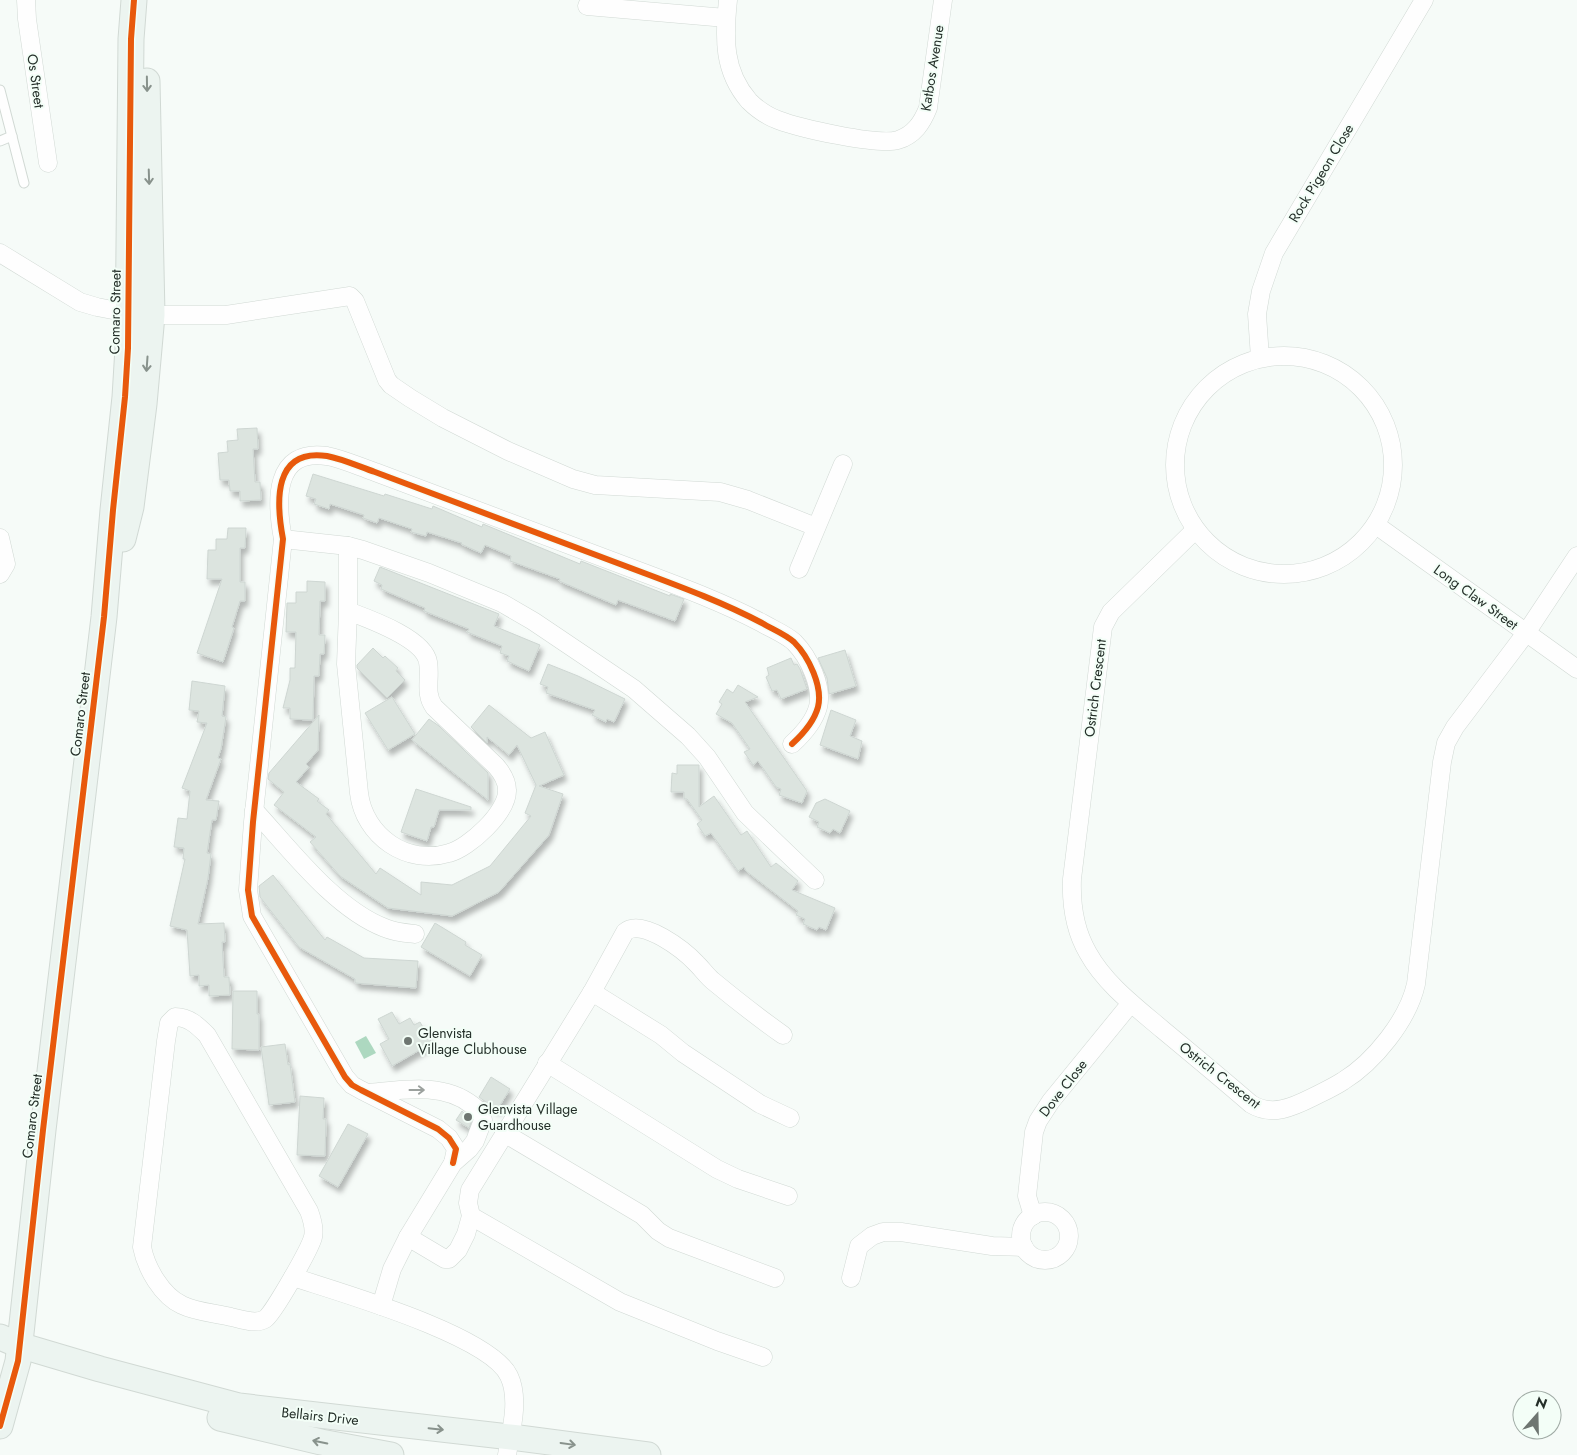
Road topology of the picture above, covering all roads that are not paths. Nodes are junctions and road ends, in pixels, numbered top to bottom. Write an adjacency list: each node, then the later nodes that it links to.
1 (26, 0): 12 (street, Os Street)
2 (134, 0): 15 (street, Comaro Street)
3 (143, 0): 16 (street, Comaro Street, one-way to 16)
4 (728, 0): 8 (street)
5 (943, 0): 8 (street, Katbos Avenue)
6 (1424, 0): 17 (street, Rock Pigeon Close)
7 (587, 6): 8 (street)
8 (726, 18)
9 (0, 90): 10 (lane)
10 (12, 136): 11 (lane); 13 (lane)
11 (0, 140)
12 (48, 163)
13 (24, 183)
14 (0, 253): 15 (street)
15 (128, 313): 16 (street); 29 (street, Comaro Street)
16 (152, 315): 20 (street); 29 (street, Comaro Street, one-way to 29)
17 (1260, 358): 19 (street); 21 (street)
18 (843, 464): 20 (street)
19 (1376, 525): 21 (street); 30 (street, Long Claw Street)
20 (816, 527): 26 (street)
21 (1195, 530): 37 (street, Ostrich Crescent)
22 (0, 538): 27 (street)
23 (284, 539): 24 (street); 32 (street); 33 (street)
24 (348, 546): 28 (street); 34 (street)
25 (1577, 556): 30 (street, Ostrich Crescent)
26 (799, 568)
27 (0, 574)
28 (348, 611): 28 (street)
29 (104, 617): 53 (street, Comaro Street)
30 (1526, 633): 31 (street, Long Claw Street); 37 (street, Ostrich Crescent)
31 (1577, 669)
32 (792, 744)
33 (254, 810): 35 (street); 40 (street)
34 (815, 880)
35 (415, 934)
36 (592, 992): 38 (street); 39 (street); 41 (street)
37 (1131, 1003): 46 (street, Dove Close)
38 (783, 1035)
39 (547, 1063): 42 (street); 44 (street)
40 (368, 1093): 43 (street); 43 (street, one-way to 43)
41 (790, 1118)
42 (504, 1133): 45 (street); 50 (street)
43 (454, 1163): 47 (street)
44 (788, 1196)
45 (471, 1216): 47 (street); 54 (street)
46 (1033, 1216): 48 (street); 48 (street)
47 (408, 1237): 52 (street)
48 (1024, 1247): 51 (street)
49 (293, 1277): 49 (street); 52 (street)
50 (775, 1278)
51 (851, 1278)
52 (381, 1306): 57 (street)
53 (9, 1350): 55 (street, Comaro Street); 56 (street, Bellairs Drive)
54 (763, 1357)
55 (0, 1426)
56 (387, 1444): 57 (street, Bellairs Drive, one-way to 57)
57 (509, 1446): 58 (street, Bellairs Drive, one-way to 58)
58 (648, 1455)

